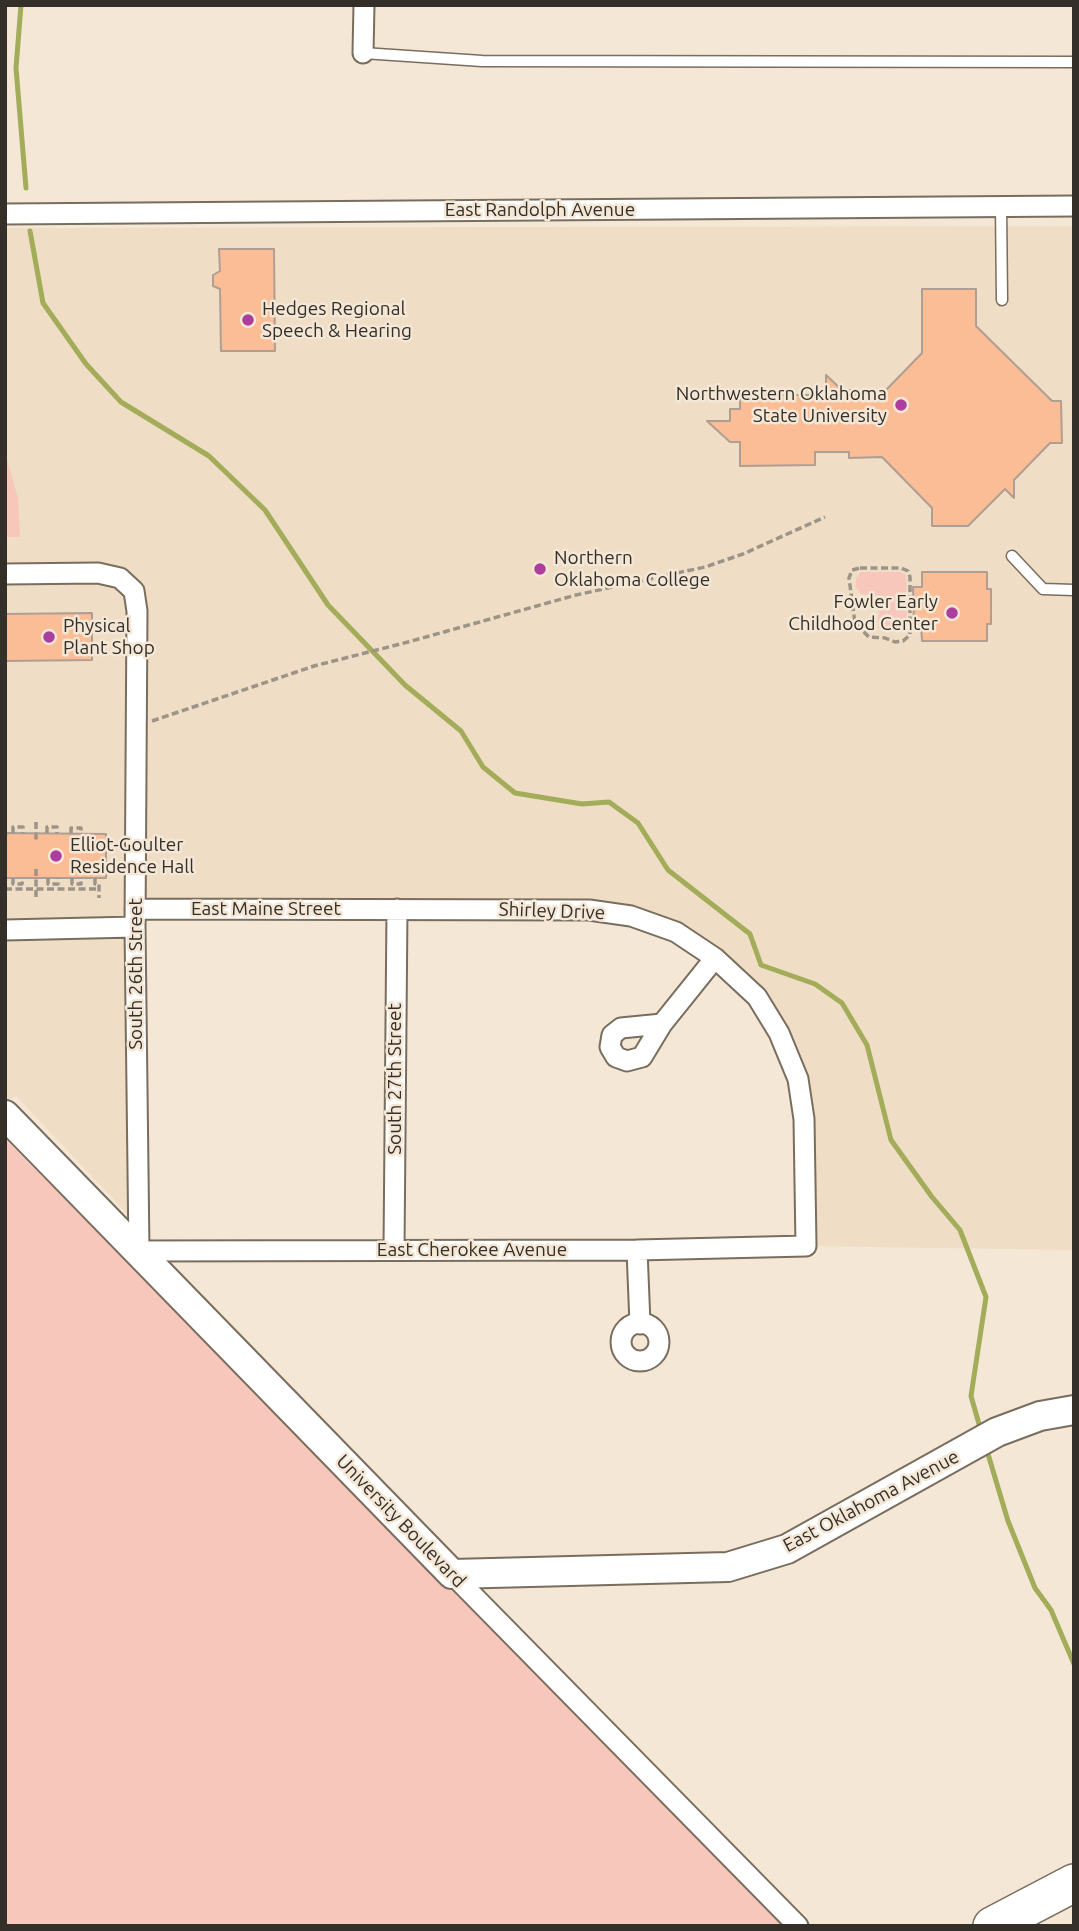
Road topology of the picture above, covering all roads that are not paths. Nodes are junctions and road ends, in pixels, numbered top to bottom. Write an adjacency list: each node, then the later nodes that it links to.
1 (364, 5): 2 (street)
2 (363, 53): 3 (lane)
3 (1074, 62)
4 (1001, 206): 5 (street, East Randolph Avenue); 6 (street, East Randolph Avenue); 7 (lane)
5 (1074, 206)
6 (5, 214)
7 (1002, 300)
8 (1012, 556): 10 (lane)
9 (5, 574): 12 (street, South 26th Street)
10 (1074, 590)
11 (397, 909): 12 (street, East Maine Street); 14 (street, Shirley Drive); 18 (street, South 27th Street)
12 (135, 918): 13 (street, East Maine Street); 20 (street, South 26th Street)
13 (5, 930)
14 (715, 958): 15 (street); 17 (street, Shirley Drive)
15 (662, 1024)
16 (5, 1115): 20 (street, University Boulevard)
17 (806, 1246): 19 (street, East Cherokee Avenue)
18 (394, 1249): 19 (street, East Cherokee Avenue); 20 (street, East Cherokee Avenue)
19 (637, 1250): 21 (street)
20 (139, 1251): 23 (street, University Boulevard)
21 (640, 1324)
22 (1074, 1410): 23 (street, East Oklahoma Avenue)
23 (452, 1574): 25 (street, University Boulevard)
24 (1074, 1883): 26 (highway)
25 (798, 1926)
26 (992, 1926)

